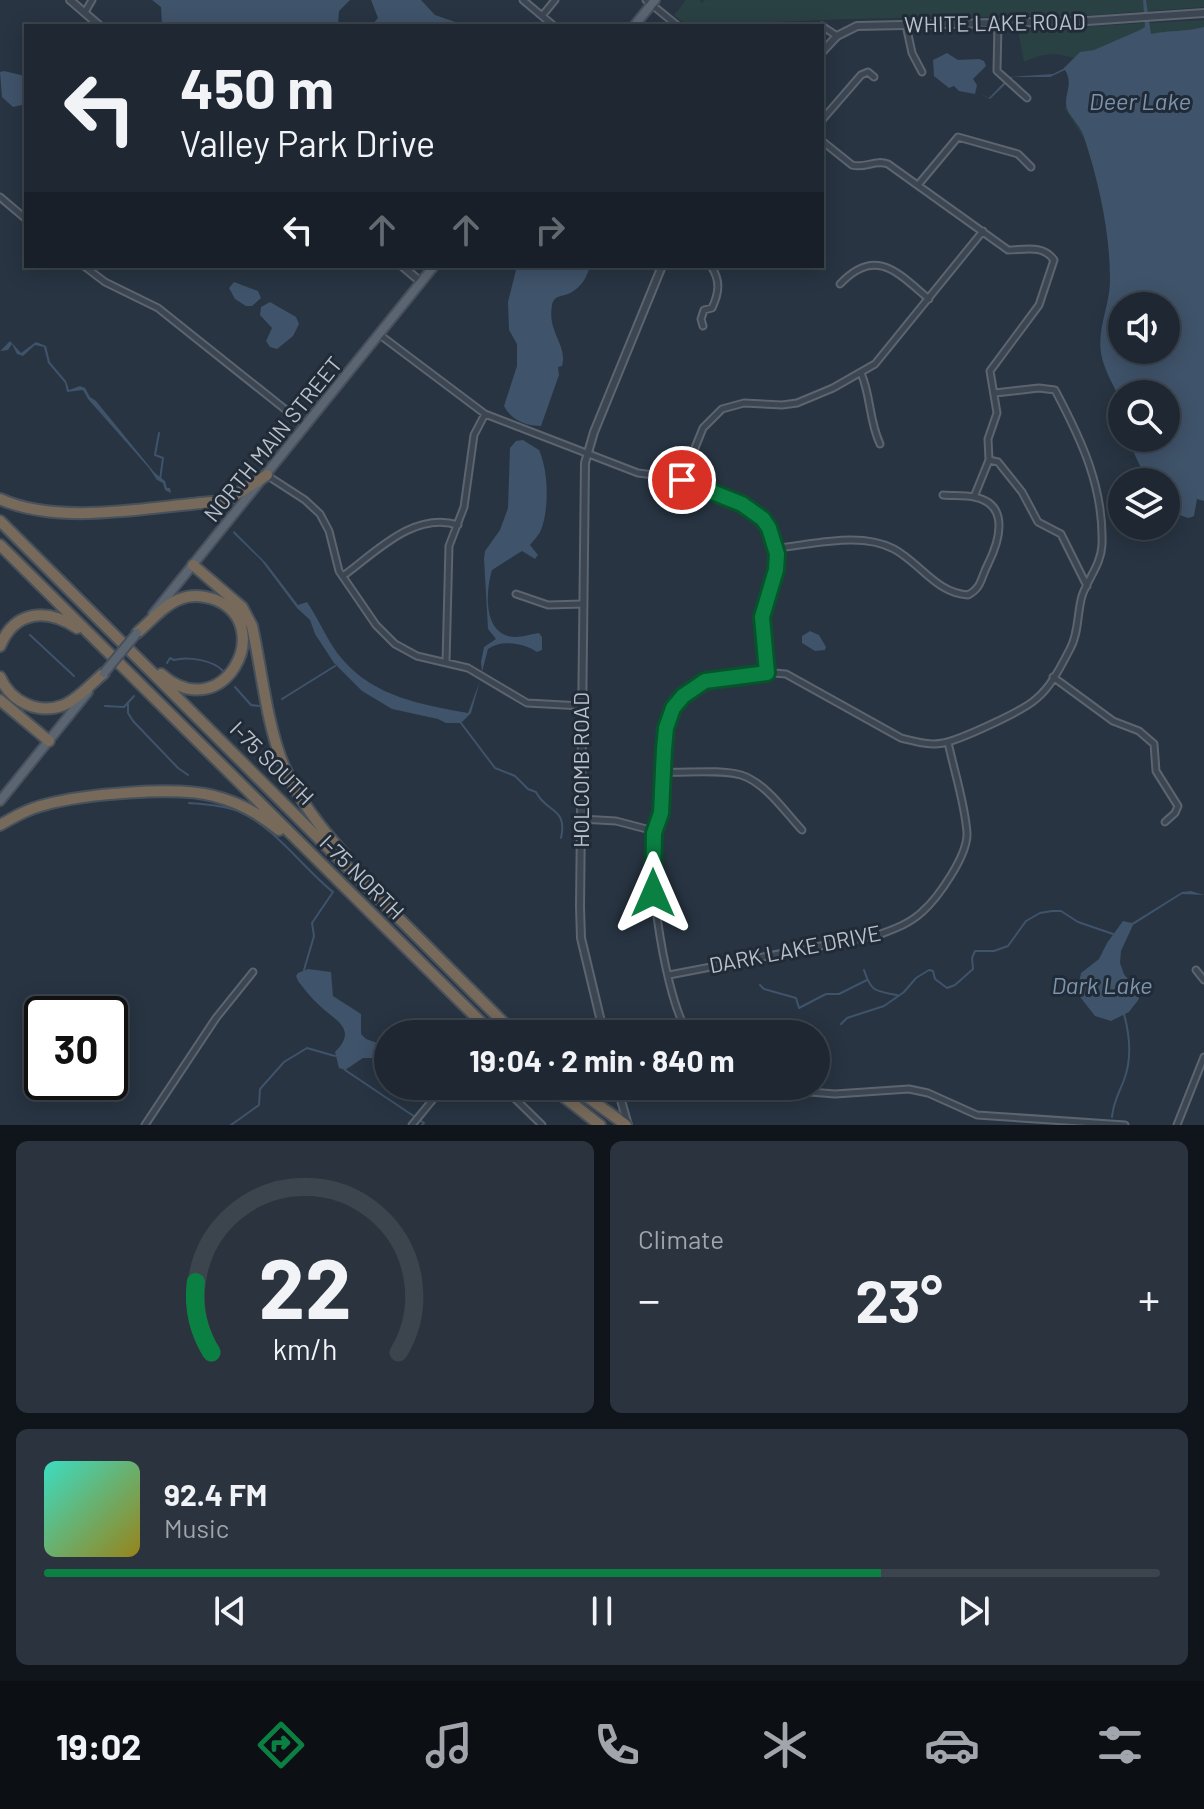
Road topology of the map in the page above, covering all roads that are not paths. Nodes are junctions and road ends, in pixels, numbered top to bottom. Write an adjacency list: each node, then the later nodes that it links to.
1 (70, 0): 6 (street)
2 (92, 0): 6 (street)
3 (523, 0): 8 (street)
4 (555, 0): 8 (street)
5 (651, 2): 12 (main road); 13 (street)
6 (85, 12): 10 (street)
7 (1204, 13): 9 (street, WHITE LAKE ROAD)
8 (542, 16): 11 (street)
9 (998, 23): 14 (street, WHITE LAKE ROAD); 20 (street)
10 (98, 24)
11 (552, 24)
12 (635, 24)
13 (676, 24)
14 (906, 25): 16 (street, WHITE LAKE ROAD); 18 (street)
15 (824, 27): 16 (street)
16 (837, 36): 17 (street)
17 (824, 50)
18 (922, 72)
19 (874, 77): 21 (street)
20 (1027, 98)
21 (824, 118)
22 (824, 143): 24 (street)
23 (1031, 167): 24 (street)
24 (918, 185): 27 (street)
25 (0, 197): 26 (street)
26 (24, 217)
27 (983, 231): 35 (street); 39 (street)
28 (87, 268): 41 (street)
29 (404, 268): 33 (street)
30 (432, 268): 33 (main road, NORTH MAIN STREET)
31 (661, 268): 43 (street, HOLCOMB ROAD)
32 (712, 268): 36 (street)
33 (421, 282): 37 (main road, NORTH MAIN STREET)
34 (840, 284): 35 (street)
35 (929, 299): 38 (street)
36 (703, 326)
37 (380, 335): 40 (street); 41 (main road, NORTH MAIN STREET)
38 (861, 373): 42 (street); 46 (street)
39 (995, 393): 44 (street); 56 (street)
40 (485, 414): 43 (street); 51 (street)
41 (307, 426): 45 (main road, NORTH MAIN STREET)
42 (880, 444)
43 (587, 454): 46 (street); 58 (street, HOLCOMB ROAD)
44 (989, 460): 48 (street); 56 (street)
45 (267, 475): 49 (highway); 54 (main road, NORTH MAIN STREET); 55 (street)
46 (682, 480): 53 (street)
47 (943, 495): 48 (street)
48 (974, 497): 53 (street)
49 (0, 499)
50 (0, 521): 62 (highway, I-75 SOUTH)
51 (458, 525): 55 (street); 63 (street)
52 (0, 545): 60 (highway, I-75 NORTH)
53 (776, 548): 65 (street)
54 (193, 565): 59 (main road, NORTH MAIN STREET); 80 (highway)
55 (343, 576): 63 (street)
56 (1087, 587): 67 (street)
57 (516, 594): 58 (street)
58 (583, 604): 69 (street, HOLCOMB ROAD)
59 (137, 633): 62 (highway); 64 (main road, NORTH MAIN STREET, bridge)
60 (99, 644): 61 (highway); 79 (highway, I-75 NORTH)
61 (0, 646)
62 (134, 655): 80 (highway, I-75 SOUTH)
63 (446, 662): 69 (street)
64 (104, 673): 66 (highway); 70 (main road, NORTH MAIN STREET)
65 (767, 673): 71 (street); 72 (street)
66 (0, 677)
67 (1053, 677): 71 (street); 75 (street)
68 (0, 700): 70 (highway)
69 (582, 706): 74 (street, HOLCOMB ROAD)
70 (49, 741): 73 (main road, NORTH MAIN STREET)
71 (948, 742): 83 (street, DARK LAKE DRIVE)
72 (664, 772): 77 (street); 78 (street)
73 (0, 801)
74 (580, 819): 78 (street); 87 (street, HOLCOMB ROAD)
75 (1165, 822)
76 (0, 825): 79 (highway)
77 (802, 830)
78 (654, 831): 83 (street)
79 (339, 882): 85 (highway, I-75 NORTH)
80 (405, 922): 86 (highway, I-75 SOUTH)
81 (1196, 970): 84 (street)
82 (253, 972): 96 (street)
83 (669, 975): 88 (street)
84 (1204, 980)
85 (479, 1020)
86 (501, 1020)
87 (601, 1020)
88 (681, 1020)
89 (1204, 1057): 102 (street)
90 (830, 1094): 101 (street)
91 (433, 1100): 97 (street)
92 (516, 1100): 98 (street)
93 (568, 1100): 99 (highway)
94 (592, 1100): 100 (highway)
95 (621, 1100): 100 (street)
96 (145, 1125)
97 (412, 1125)
98 (542, 1125)
99 (600, 1125)
100 (627, 1125)
101 (1125, 1125)
102 (1177, 1125)

